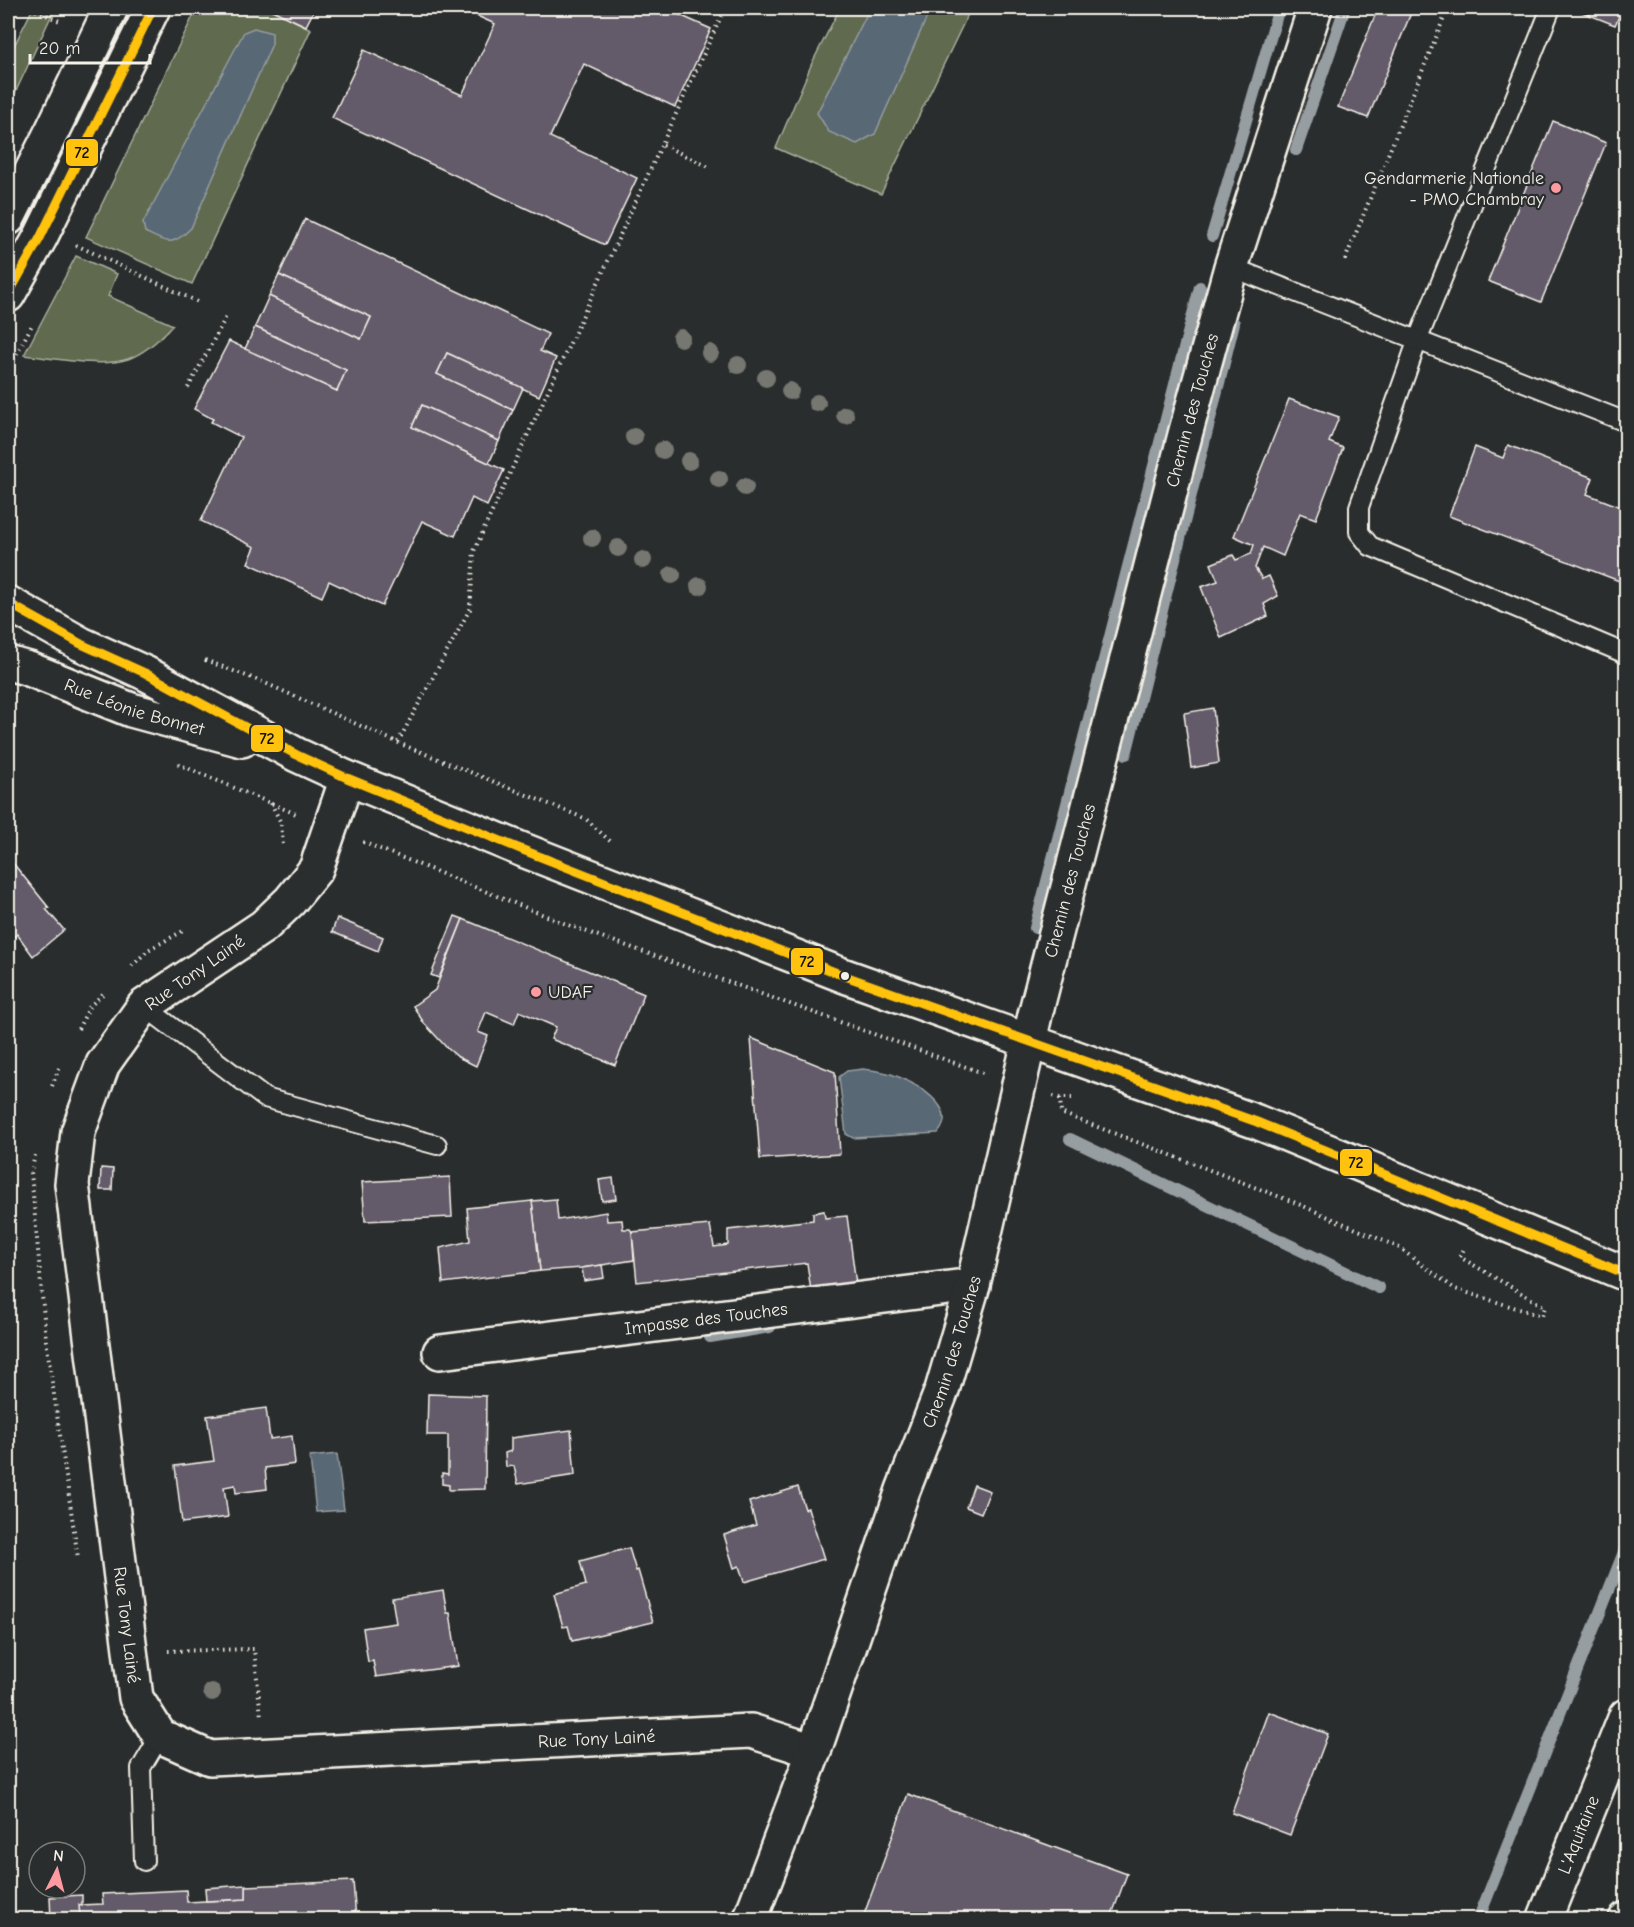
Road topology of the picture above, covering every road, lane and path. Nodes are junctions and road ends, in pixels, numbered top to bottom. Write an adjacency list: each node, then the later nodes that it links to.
1 (111, 8): 9 (main road)
2 (153, 8): 13 (main road)
3 (725, 8): 7 (path)
4 (1315, 8): 12 (main road, Chemin des Touches)
5 (1448, 8): 11 (path)
6 (1551, 8): 16 (lane)
7 (662, 145): 8 (path); 23 (path)
8 (711, 168)
9 (8, 218)
10 (76, 245): 14 (path)
11 (1345, 260)
12 (1232, 267): 16 (lane); 34 (main road, Chemin des Touches)
13 (8, 295)
14 (198, 302)
15 (226, 317): 17 (path)
16 (1418, 339): 18 (lane); 20 (lane)
17 (188, 388)
18 (1626, 422)
19 (8, 603): 24 (main road, Rue Léonie Bonnet)
20 (1626, 654)
21 (198, 657): 23 (path)
22 (8, 663): 24 (main road, Rue Léonie Bonnet)
23 (398, 742): 27 (path)
24 (297, 755): 25 (main road, Rue Léonie Bonnet)
25 (347, 778): 32 (main road, Rue Tony Lainé); 34 (main road, Rue Léonie Bonnet)
26 (271, 803): 28 (path)
27 (586, 819)
28 (282, 851)
29 (190, 928): 30 (path)
30 (132, 966)
31 (107, 990): 33 (path)
32 (144, 1006): 38 (lane); 45 (main road, Rue Tony Lainé)
33 (75, 1036)
34 (1030, 1041): 41 (main road, Rue Léonie Bonnet); 42 (main road, Chemin des Touches)
35 (60, 1067): 36 (path)
36 (52, 1087)
37 (1060, 1098): 40 (path)
38 (437, 1145)
39 (36, 1151): 44 (path)
40 (1469, 1239)
41 (1626, 1274)
42 (973, 1286): 43 (main road, Impasse des Touches); 49 (main road, Chemin des Touches)
43 (440, 1352)
44 (78, 1563)
45 (130, 1652): 47 (path); 48 (main road, Rue Tony Lainé)
46 (1626, 1716): 52 (main road, L'Aquitaine)
47 (262, 1722)
48 (160, 1736): 49 (main road, Rue Tony Lainé); 50 (lane)
49 (814, 1751): 51 (main road)
50 (144, 1861)
51 (750, 1920)
52 (1544, 1920)

